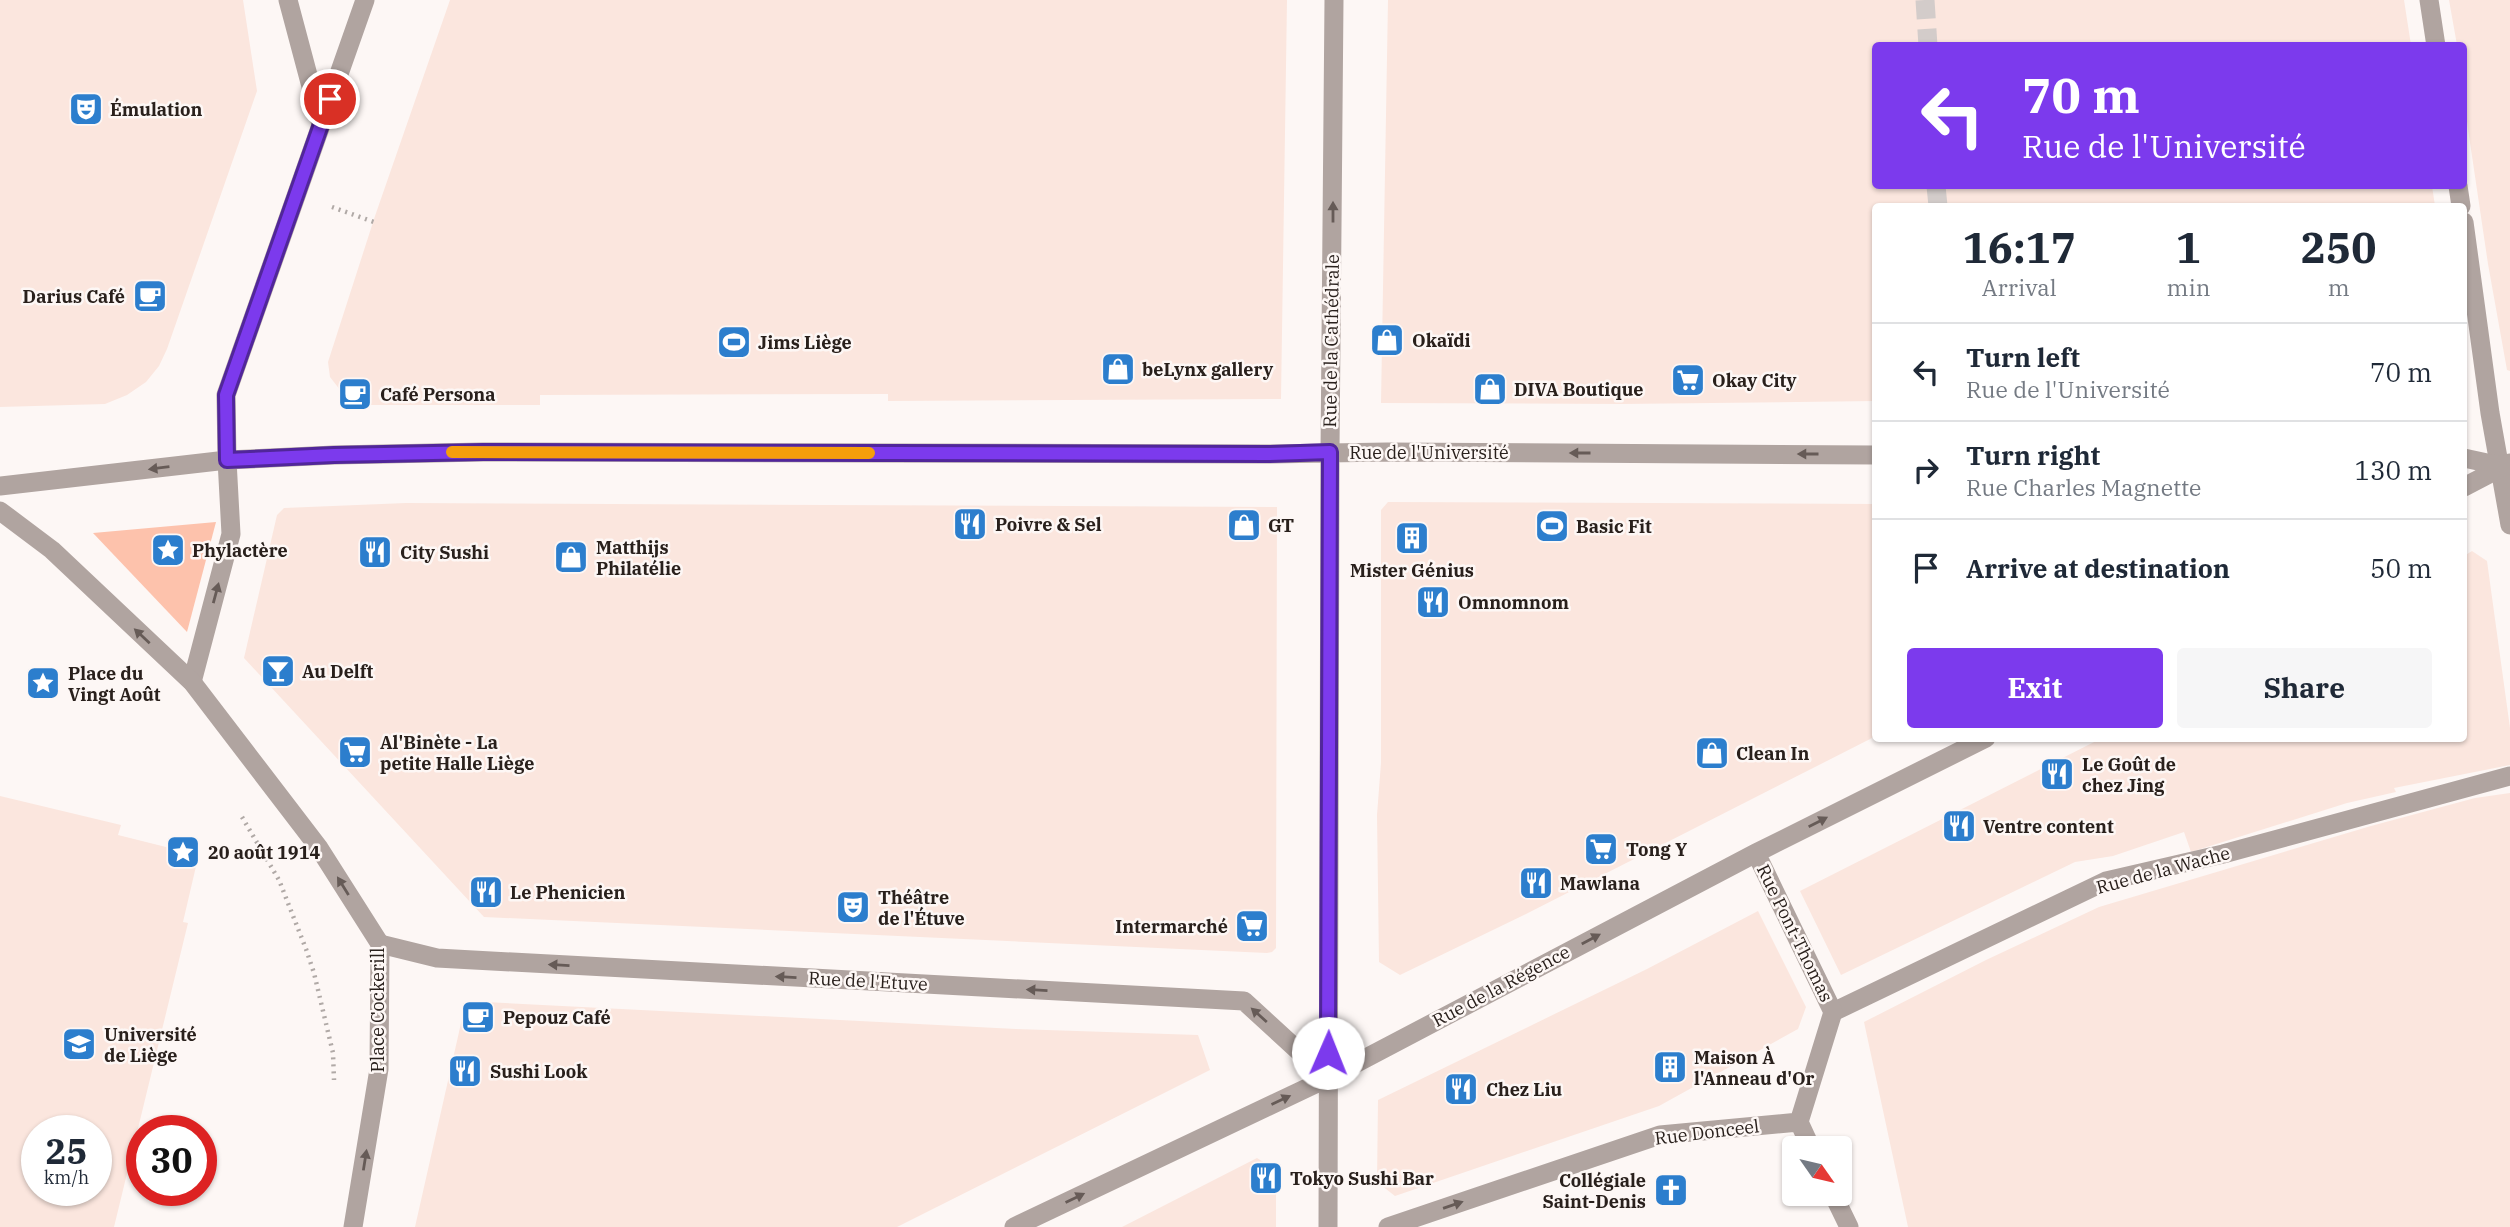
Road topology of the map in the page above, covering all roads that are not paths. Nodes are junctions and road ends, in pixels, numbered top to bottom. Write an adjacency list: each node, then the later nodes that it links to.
1 (288, 0): 6 (street)
2 (365, 0): 6 (street)
3 (1334, 0): 8 (street, Rue de la Cathédrale, one-way to 3)
4 (2428, 0): 5 (street)
5 (2435, 42)
6 (321, 124): 11 (street)
7 (2467, 244): 12 (street)
8 (1330, 452): 9 (street, Rue de l'Université, one-way to 8); 11 (street, Rue de l'Université); 23 (street, Rue de la Cathédrale)
9 (1872, 455)
10 (2467, 459): 12 (street)
11 (227, 460): 13 (street, one-way to 13); 17 (street, one-way to 11)
12 (2507, 466): 14 (street); 16 (street)
13 (0, 486)
14 (2467, 486)
15 (0, 511): 17 (street, one-way to 15)
16 (2510, 525)
17 (192, 682): 21 (street, Place Cockerill, one-way to 17)
18 (1978, 742): 20 (street, Rue de la Régence, one-way to 18)
19 (2510, 776): 22 (street, Rue de la Wache)
20 (1756, 853): 22 (street, Rue Pont-Thomas); 23 (street, Rue de la Régence, one-way to 20)
21 (380, 944): 23 (street, Rue de l'Etuve, one-way to 21); 27 (street, Place Cockerill, one-way to 21)
22 (1833, 1012): 24 (street)
23 (1328, 1078): 28 (street, Rue de la Régence, one-way to 23); 29 (street, Rue de la Cathédrale)
24 (1799, 1122): 25 (street); 30 (street, Rue Donceel, one-way to 24)
25 (1805, 1136)
26 (1839, 1206): 31 (street)
27 (353, 1227)
28 (1014, 1227)
29 (1328, 1227)
30 (1388, 1227)
31 (1849, 1227)

